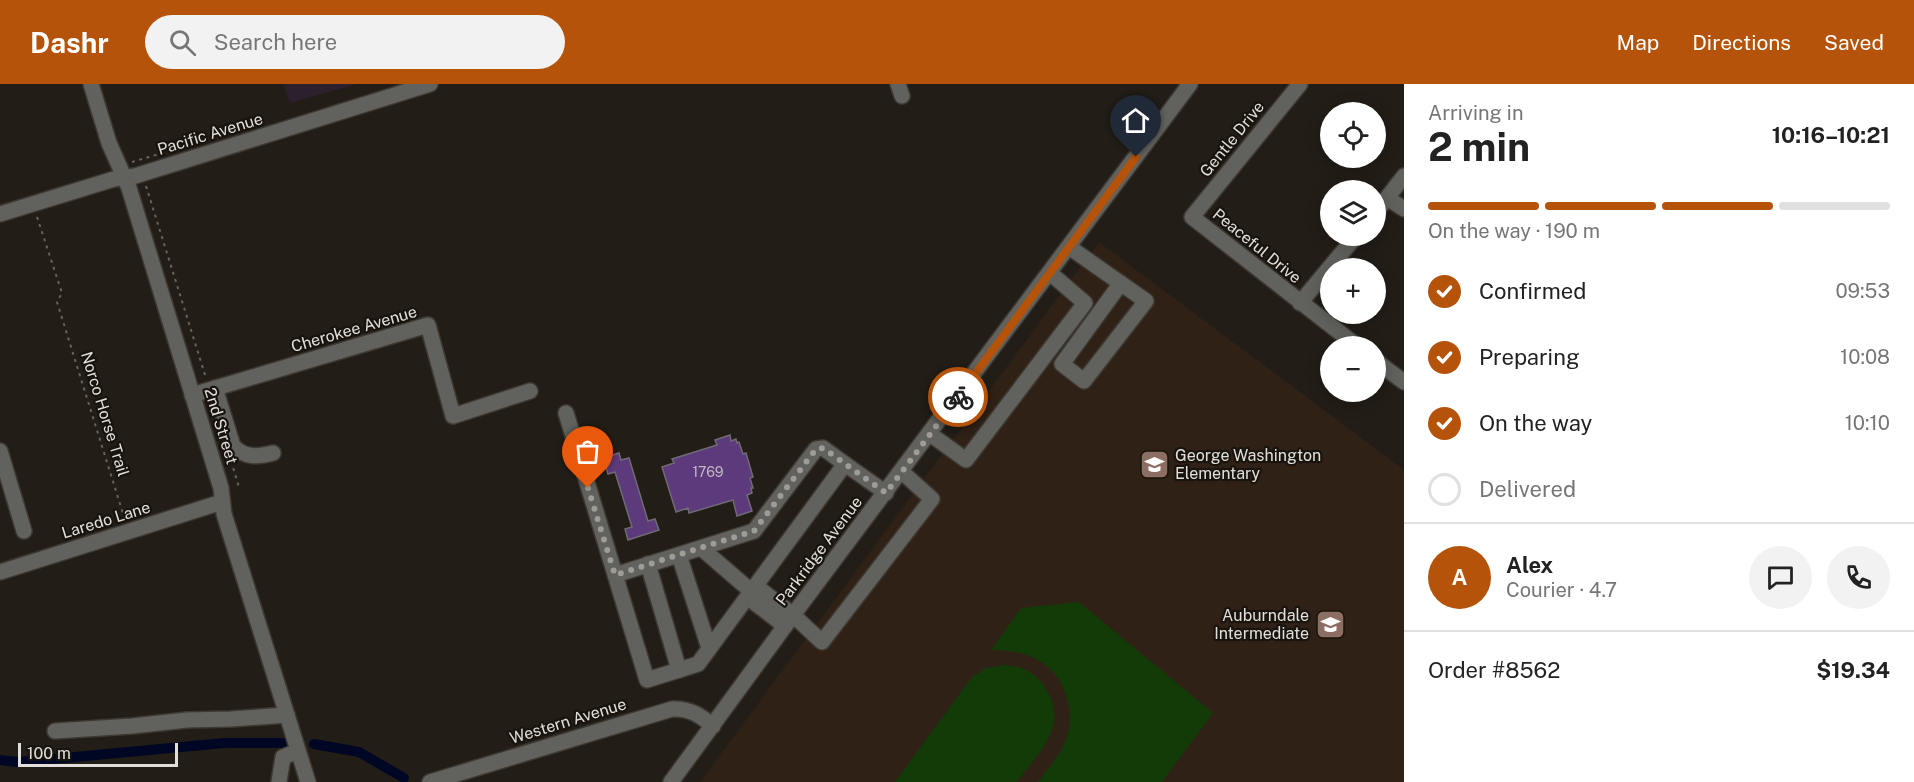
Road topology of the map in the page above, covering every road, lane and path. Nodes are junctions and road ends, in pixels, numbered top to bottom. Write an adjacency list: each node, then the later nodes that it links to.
1 (91, 84): 7 (street, 2nd Street)
2 (430, 84): 5 (street, Pacific Avenue)
3 (1191, 84): 15 (street, Parkridge Avenue)
4 (1300, 84): 13 (street, Gentle Drive)
5 (141, 167): 7 (street, Pacific Avenue); 22 (path)
6 (1404, 176): 8 (street)
7 (125, 177): 10 (street, Pacific Avenue); 24 (street, 2nd Street)
8 (1388, 198): 9 (street); 11 (street)
9 (1386, 200)
10 (33, 204): 12 (street, Pacific Avenue); 35 (path, Norco Horse Trail)
11 (1404, 209)
12 (0, 214)
13 (1192, 217): 18 (street, Peaceful Drive)
14 (1348, 246): 18 (street)
15 (1069, 248): 16 (street, Parkridge Avenue); 17 (street)
16 (1050, 273): 26 (street, Parkridge Avenue); 26 (street)
17 (1120, 283): 17 (street)
18 (1300, 303): 19 (street, Peaceful Drive)
19 (1344, 336)
20 (1386, 368): 21 (street)
21 (1404, 382)
22 (212, 389): 23 (street, Cherokee Avenue); 24 (street, Cherokee Avenue); 28 (street)
23 (530, 391)
24 (192, 395): 34 (street, 2nd Street)
25 (566, 413): 41 (street)
26 (930, 434): 31 (street, Parkridge Avenue)
27 (0, 451): 36 (street)
28 (273, 453)
29 (229, 455): 32 (path)
30 (845, 464): 33 (street); 37 (street); 42 (street)
31 (902, 472): 33 (street, Parkridge Avenue); 43 (street)
32 (239, 487)
33 (886, 493): 43 (street, Parkridge Avenue)
34 (222, 502): 40 (street, Laredo Lane); 46 (street, 2nd Street)
35 (120, 526)
36 (24, 531)
37 (701, 548): 38 (street); 42 (street)
38 (679, 555): 39 (street); 44 (street)
39 (648, 564): 41 (street); 45 (street)
40 (0, 572)
41 (615, 575): 45 (street)
42 (751, 591): 43 (street); 44 (street)
43 (789, 620): 47 (street, Parkridge Avenue)
44 (710, 648): 45 (street)
45 (679, 670)
46 (287, 715): 48 (street); 49 (street, 2nd Street)
47 (713, 726): 52 (street, Western Avenue); 53 (street, Parkridge Avenue)
48 (55, 731)
49 (299, 754): 50 (street); 51 (street, 2nd Street)
50 (279, 782)
51 (308, 782)
52 (431, 782)
53 (671, 782)

